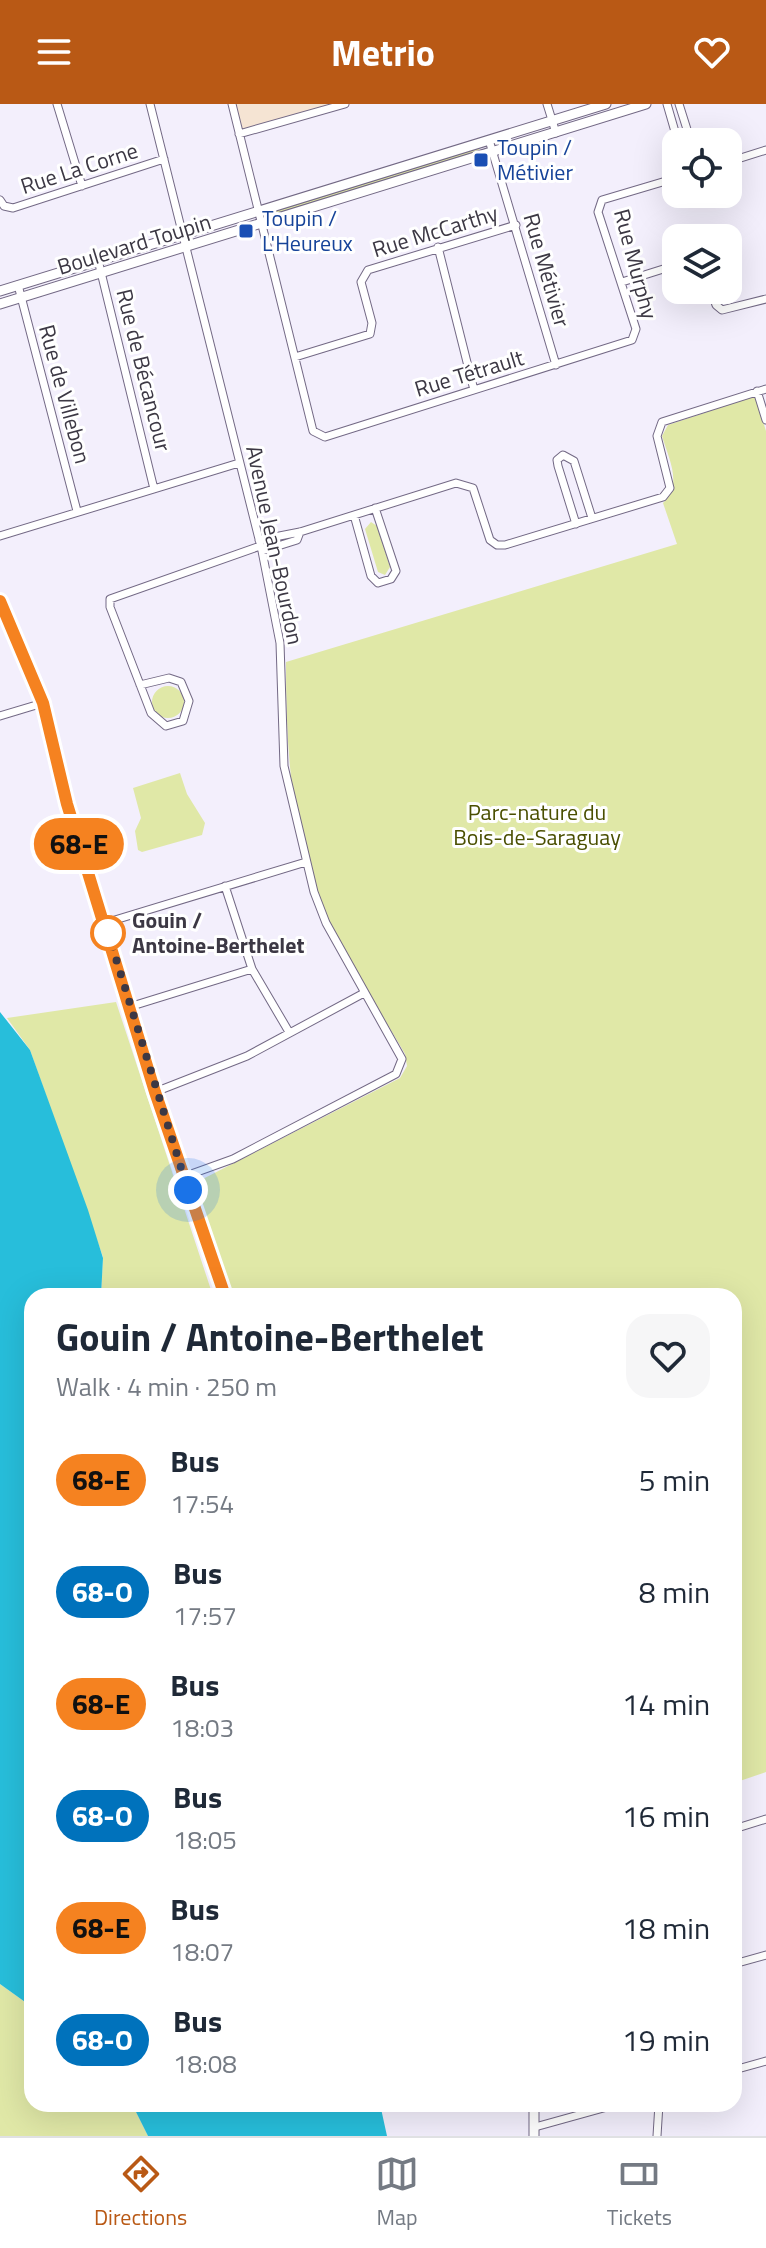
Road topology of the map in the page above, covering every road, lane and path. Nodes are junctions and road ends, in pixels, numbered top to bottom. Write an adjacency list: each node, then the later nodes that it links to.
1 (57, 104): 21 (street)
2 (150, 104): 19 (street, Avenue Jean-Bourdon)
3 (232, 104): 14 (street)
4 (345, 104): 14 (street)
5 (547, 104): 10 (street)
6 (606, 104): 10 (street, Boulevard Toupin)
7 (646, 104): 13 (street, Boulevard Toupin)
8 (667, 104): 11 (street)
9 (679, 104): 12 (street)
10 (552, 121): 13 (street); 15 (street, Boulevard Toupin)
11 (674, 128)
12 (687, 128)
13 (556, 133): 17 (street, Boulevard Toupin)
14 (239, 134): 23 (street)
15 (489, 140): 17 (street, Rue Métivier); 23 (street, Boulevard Toupin)
16 (766, 150): 18 (street)
17 (493, 152): 24 (street, Boulevard Toupin); 25 (street, Rue Métivier)
18 (742, 158)
19 (164, 159): 21 (street, Rue La Corne); 26 (street, Avenue Jean-Bourdon)
20 (662, 182): 32 (street, Rue Murphy)
21 (82, 186): 22 (street, Rue La Corne)
22 (2, 203)
23 (258, 211): 24 (street); 26 (street, Boulevard Toupin)
24 (261, 223): 27 (street, Boulevard Toupin); 40 (street)
25 (516, 225): 28 (street, Rue McCarthy); 41 (street, Rue Métivier)
26 (182, 235): 27 (street, Avenue Jean-Bourdon); 29 (street, Boulevard Toupin)
27 (185, 247): 31 (street, Boulevard Toupin); 45 (street, Avenue Jean-Bourdon)
28 (438, 247): 40 (street, Rue McCarthy); 42 (street)
29 (98, 260): 31 (street, Rue de Bécancour); 33 (street, Boulevard Toupin)
30 (662, 269): 32 (street)
31 (102, 272): 35 (street, Boulevard Toupin); 46 (street, Rue de Bécancour)
32 (622, 282): 39 (street, Rue Murphy)
33 (18, 285): 34 (street, Boulevard Toupin); 35 (street, Rue de Villebon)
34 (0, 291)
35 (22, 298): 37 (street, Boulevard Toupin); 48 (street, Rue de Villebon)
36 (766, 299): 38 (street)
37 (0, 304)
38 (716, 304)
39 (635, 337): 41 (street, Rue Tétrault)
40 (295, 357): 42 (street, Rue Tétrault)
41 (556, 365): 42 (street, Rue Tétrault)
42 (474, 390)
43 (762, 390): 44 (street); 50 (street)
44 (766, 420)
45 (239, 463): 46 (street); 53 (street, Avenue Jean-Bourdon)
46 (154, 489): 48 (street)
47 (375, 508): 49 (street); 49 (street); 51 (street)
48 (77, 511): 52 (street)
49 (354, 515): 53 (street)
50 (592, 518): 51 (street); 51 (street)
51 (576, 524)
52 (0, 536)
53 (260, 546): 55 (street); 58 (street, Avenue Jean-Bourdon)
54 (0, 601): 56 (street)
55 (140, 685): 55 (street)
56 (43, 703): 57 (street); 60 (street)
57 (0, 716)
58 (306, 862): 59 (street); 62 (street, Avenue Jean-Bourdon)
59 (225, 886): 60 (street); 61 (street)
60 (105, 923): 63 (street)
61 (252, 969): 63 (street); 64 (street)
62 (364, 993): 64 (street); 66 (street, Avenue Jean-Bourdon)
63 (129, 1007): 65 (street)
64 (289, 1032): 65 (street)
65 (155, 1092): 66 (street)
66 (183, 1177): 67 (street)
67 (222, 1288)
68 (766, 1819): 69 (street)
69 (742, 1826)
70 (766, 1955): 71 (street)
71 (742, 1962)
72 (766, 2061): 73 (street)
73 (742, 2068)
74 (594, 2112): 76 (street)
75 (658, 2112): 77 (street)
76 (534, 2132)
77 (657, 2136)

